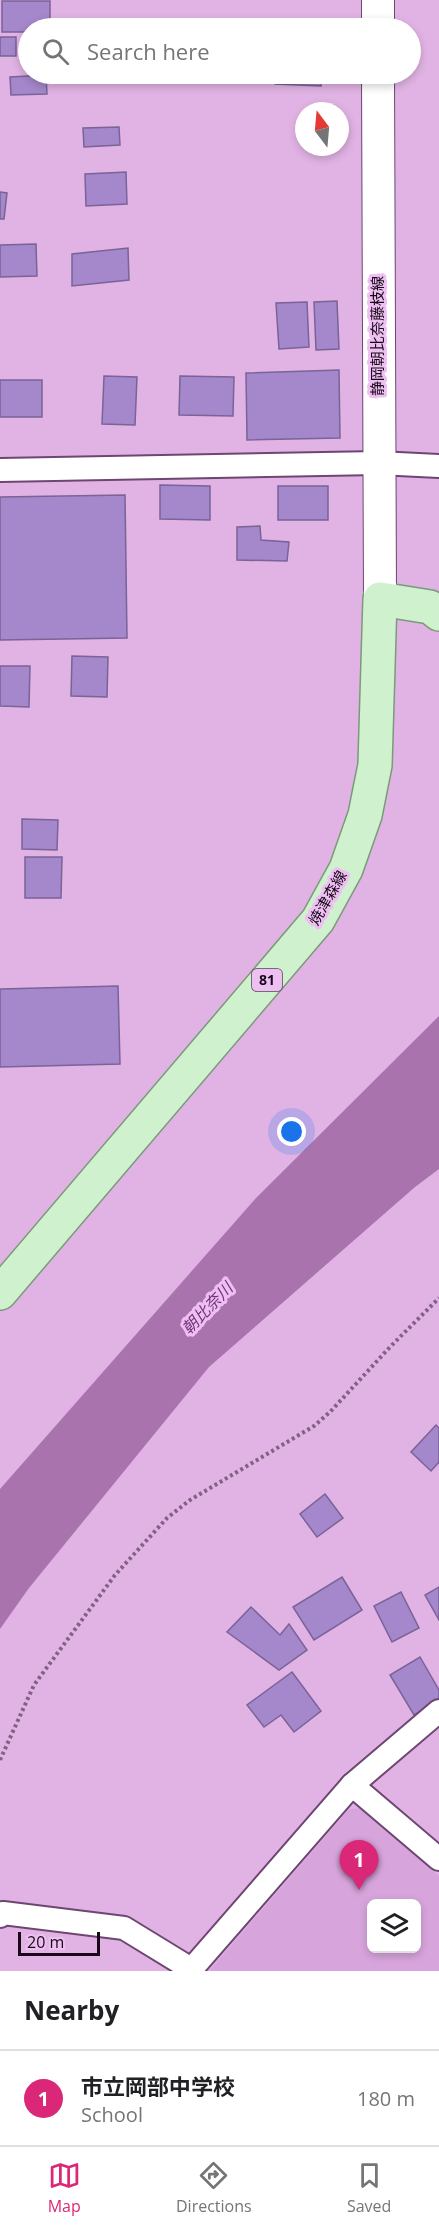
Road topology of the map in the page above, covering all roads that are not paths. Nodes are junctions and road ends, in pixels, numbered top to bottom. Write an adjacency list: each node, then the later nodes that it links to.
1 (378, 0): 2 (main road)
2 (378, 18)
3 (378, 84): 4 (main road, 静岡朝比奈藤枝線)
4 (378, 463): 5 (street); 6 (street); 7 (main road, 静岡朝比奈藤枝線)
5 (439, 466)
6 (0, 470)
7 (380, 599): 8 (main road); 9 (main road, 焼津森線 / 81)
8 (439, 614)
9 (0, 1293)
10 (439, 1711): 11 (street)
11 (352, 1785): 12 (street); 14 (street)
12 (439, 1859)
13 (0, 1916): 14 (street)
14 (190, 1970)

